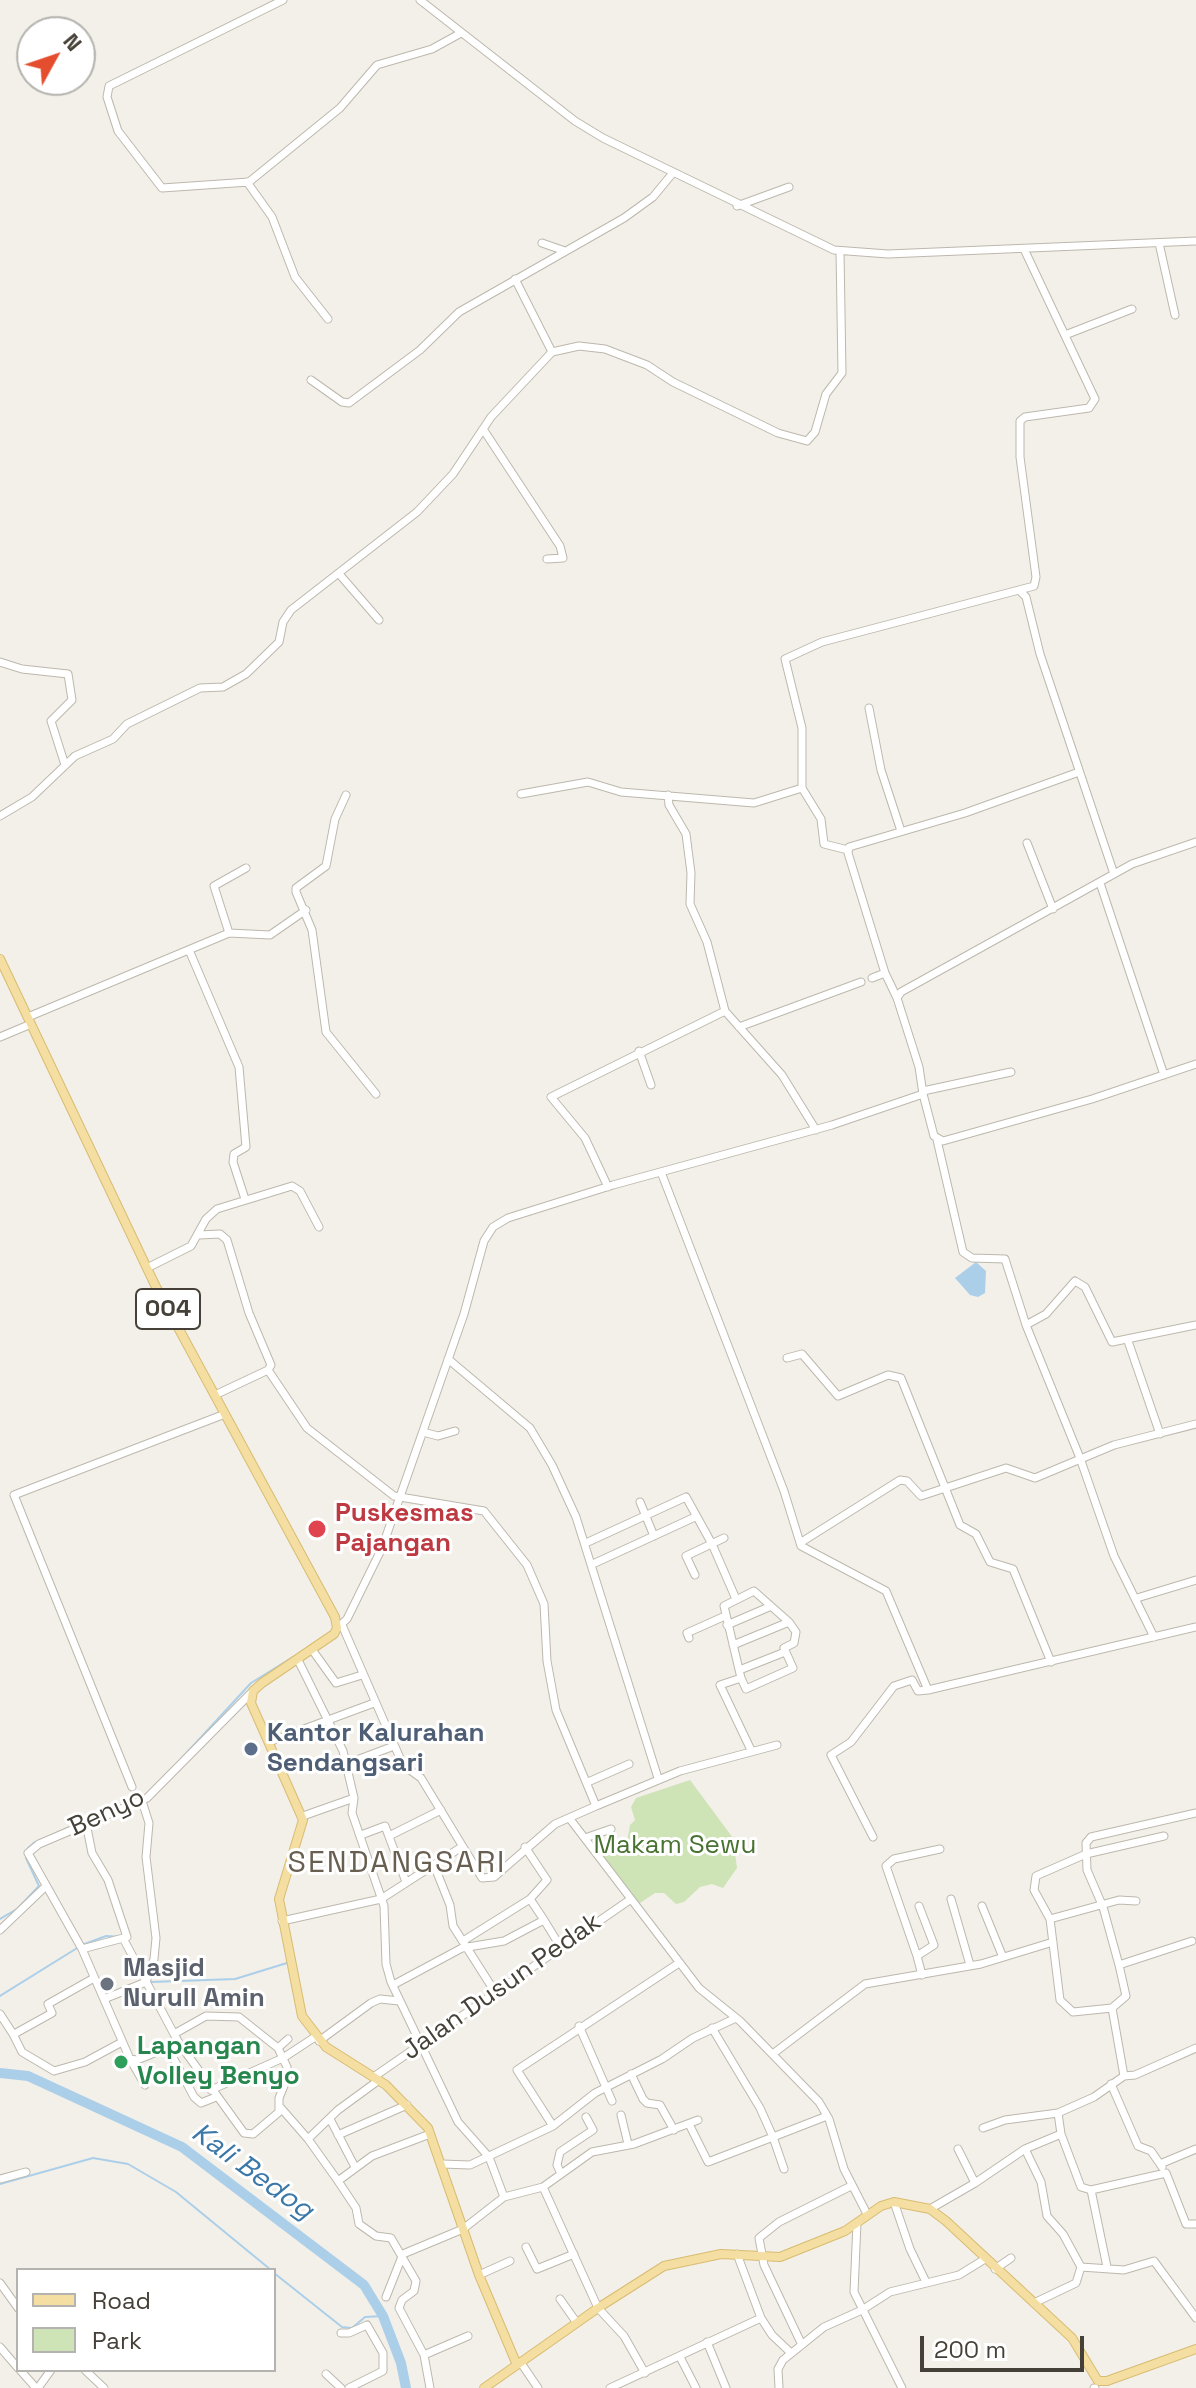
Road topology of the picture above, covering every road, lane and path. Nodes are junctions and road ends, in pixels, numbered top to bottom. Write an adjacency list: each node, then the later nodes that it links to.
1 (283, 0): 5 (street)
2 (420, 0): 3 (street)
3 (461, 33): 4 (street); 5 (street)
4 (672, 174): 7 (street); 12 (street)
5 (247, 182): 17 (street)
6 (789, 187): 7 (street)
7 (737, 206): 13 (street)
8 (1196, 241): 10 (street)
9 (542, 243): 12 (street)
10 (1159, 243): 11 (street); 16 (street)
11 (1024, 249): 13 (street); 18 (street)
12 (565, 251): 14 (street)
13 (840, 251): 19 (street)
14 (515, 279): 19 (street); 20 (street)
15 (1132, 309): 18 (street)
16 (1175, 315)
17 (328, 319)
18 (1065, 335): 24 (street)
19 (552, 352): 21 (street)
20 (311, 380)
21 (483, 429): 22 (street); 23 (street)
22 (547, 559)
23 (340, 575): 25 (street); 28 (street)
24 (1020, 591): 29 (street); 30 (street)
25 (379, 620)
26 (0, 662): 28 (street)
27 (869, 708): 35 (street)
28 (65, 765): 34 (street)
29 (1079, 772): 35 (street); 40 (street)
30 (802, 788): 33 (street); 38 (street)
31 (521, 794): 33 (street)
32 (346, 795): 43 (street)
33 (668, 795): 51 (street)
34 (0, 816)
35 (901, 831): 38 (street)
36 (1196, 842): 40 (street)
37 (1027, 843): 42 (street)
38 (848, 850): 47 (street)
39 (246, 868): 44 (street)
40 (1114, 874): 41 (street)
41 (1100, 883): 42 (street); 58 (street)
42 (1053, 909): 50 (street)
43 (306, 910): 44 (street); 61 (street)
44 (229, 933): 45 (street)
45 (189, 950): 52 (street); 66 (street)
46 (0, 959): 52 (main road, 004)
47 (885, 973): 48 (street); 50 (street)
48 (872, 978)
49 (861, 982): 53 (street)
50 (897, 998): 60 (street)
51 (725, 1011): 53 (street); 55 (street)
52 (30, 1020): 54 (street); 69 (main road, 004)
53 (739, 1027): 62 (street)
54 (0, 1037)
55 (639, 1051): 59 (street); 65 (street)
56 (1196, 1064): 58 (street)
57 (1011, 1072): 60 (street)
58 (1164, 1075): 63 (street)
59 (651, 1085)
60 (923, 1093): 62 (street); 63 (street)
61 (376, 1094)
62 (816, 1130): 64 (street)
63 (937, 1140): 70 (street)
64 (661, 1172): 65 (street); 92 (street)
65 (608, 1187): 74 (street)
66 (245, 1199): 67 (street); 68 (street)
67 (319, 1227)
68 (199, 1235): 69 (street); 75 (street)
69 (147, 1268): 76 (main road, 004)
70 (1026, 1325): 72 (street); 82 (street)
71 (1196, 1325): 72 (street)
72 (1128, 1341): 81 (street)
73 (787, 1358): 83 (street)
74 (448, 1359): 80 (street); 125 (street)
75 (268, 1370): 76 (street); 84 (street)
76 (215, 1395): 77 (main road, 004)
77 (225, 1414): 104 (main road, 004); 127 (street)
78 (1196, 1424): 81 (street)
79 (455, 1431): 80 (street)
80 (423, 1432): 84 (street)
81 (1160, 1434): 82 (street)
82 (1080, 1458): 83 (street); 98 (street)
83 (943, 1488): 92 (street); 112 (street)
84 (400, 1499): 104 (street); 126 (street)
85 (640, 1502): 86 (street)
86 (646, 1516): 87 (street); 89 (street); 91 (street)
87 (695, 1517): 89 (street); 93 (street)
88 (586, 1533): 91 (street)
89 (654, 1536): 94 (street)
90 (724, 1538): 93 (street)
91 (588, 1542): 94 (street)
92 (800, 1543): 115 (street)
93 (712, 1544): 96 (street); 99 (street)
94 (595, 1563): 95 (street)
95 (599, 1575)
96 (695, 1575)
97 (1196, 1580): 98 (street)
98 (1137, 1598): 106 (street)
99 (736, 1599): 100 (street); 101 (street)
100 (769, 1607): 102 (street); 103 (street)
101 (725, 1616): 103 (street); 107 (street)
102 (789, 1622): 108 (street); 110 (street)
103 (727, 1625): 108 (street)
104 (340, 1627): 109 (main road); 114 (street)
105 (1196, 1627): 106 (street)
106 (1154, 1637): 112 (street)
107 (689, 1638)
108 (733, 1645): 113 (street)
109 (313, 1651): 111 (main road); 114 (street)
110 (785, 1652): 113 (street); 113 (street)
111 (298, 1660): 116 (main road); 118 (street)
112 (1051, 1662): 115 (street)
113 (741, 1674): 122 (street)
114 (362, 1675): 117 (street)
115 (928, 1690): 140 (street)
116 (253, 1691): 119 (main road); 129 (street, Benyo)
117 (374, 1703): 118 (street); 121 (street)
118 (328, 1721): 119 (street); 123 (street)
119 (269, 1742): 133 (main road)
120 (777, 1745): 122 (street)
121 (394, 1746): 123 (street); 131 (street)
122 (751, 1750): 125 (street)
123 (346, 1764): 128 (street)
124 (629, 1764): 126 (street)
125 (658, 1778): 130 (street)
126 (588, 1782): 130 (street)
127 (132, 1787)
128 (354, 1798): 133 (street); 137 (street)
129 (142, 1801): 135 (street, Benyo); 174 (street)
130 (596, 1806): 134 (street)
131 (441, 1810): 138 (street); 143 (street)
132 (1196, 1813): 145 (street)
133 (303, 1816): 159 (main road)
134 (570, 1819): 141 (street); 142 (street)
135 (86, 1823): 148 (street, Benyo); 161 (street)
136 (611, 1829): 141 (street)
137 (361, 1835): 138 (street); 149 (street)
138 (389, 1836): 147 (street)
139 (1164, 1836): 145 (street)
140 (873, 1837)
141 (585, 1838): 151 (street)
142 (525, 1847): 143 (street); 150 (street)
143 (460, 1848): 146 (street)
144 (940, 1849): 168 (street)
145 (1086, 1854): 156 (street); 157 (street)
146 (434, 1865): 147 (street); 164 (street)
147 (406, 1882): 149 (street)
148 (45, 1887): 160 (street); 166 (street, Benyo)
149 (381, 1899): 159 (street); 175 (street)
150 (530, 1899): 158 (street); 164 (street)
151 (631, 1899): 165 (street, Jalan Dusun Pedak); 169 (street)
152 (951, 1899): 170 (street)
153 (1136, 1901): 156 (street)
154 (919, 1906): 168 (street)
155 (982, 1906): 167 (street)
156 (1103, 1907): 157 (street); 171 (street)
157 (1050, 1919): 163 (street)
158 (544, 1920): 164 (street); 165 (street)
159 (282, 1921): 187 (main road)
160 (0, 1930)
161 (125, 1940): 166 (street); 174 (street)
162 (1192, 1941): 171 (street)
163 (1053, 1942): 167 (street); 179 (street)
164 (466, 1944): 175 (street); 176 (street)
165 (560, 1946): 176 (street, Jalan Dusun Pedak)
166 (80, 1947): 173 (street, Benyo)
167 (1002, 1955): 170 (street)
168 (917, 1956): 172 (street)
169 (679, 1963): 181 (street); 182 (street)
170 (970, 1965): 172 (street)
171 (1119, 1965): 179 (street)
172 (922, 1975): 194 (street)
173 (94, 1978): 177 (street, Benyo); 184 (street)
174 (146, 1982): 177 (street); 185 (street)
175 (393, 1985): 178 (street)
176 (495, 1992): 190 (street, Jalan Dusun Pedak)
177 (104, 1999): 188 (street, Benyo)
178 (399, 2001): 187 (street); 190 (street)
179 (1112, 2008): 198 (street)
180 (0, 2014): 184 (street)
181 (736, 2018): 183 (street); 194 (street)
182 (579, 2026): 202 (street); 212 (street)
183 (712, 2028): 197 (street); 218 (street)
184 (13, 2034): 188 (street)
185 (174, 2034): 189 (street); 192 (street)
186 (288, 2039): 192 (street)
187 (317, 2039): 195 (street); 199 (main road)
188 (122, 2042): 196 (street, Benyo)
189 (179, 2043): 191 (street); 203 (street)
190 (418, 2043): 199 (street, Jalan Dusun Pedak); 224 (street)
191 (168, 2048): 196 (street); 203 (street)
192 (278, 2048): 195 (street)
193 (1196, 2048): 198 (street)
194 (774, 2053): 210 (street)
195 (283, 2058): 203 (street); 207 (street)
196 (130, 2059): 201 (street, Benyo)
197 (631, 2074): 202 (street); 214 (street)
198 (1124, 2076): 200 (street)
199 (377, 2078): 206 (main road); 211 (street, Jalan Dusun Pedak)
200 (1111, 2084): 208 (street); 226 (street)
201 (145, 2085)
202 (606, 2086): 204 (street); 205 (street)
203 (214, 2093): 207 (street)
204 (612, 2101)
205 (579, 2104): 212 (street); 231 (street)
206 (407, 2105): 215 (main road); 217 (street)
207 (281, 2108): 219 (street)
208 (1058, 2113): 213 (street); 216 (street)
209 (621, 2115): 220 (street)
210 (827, 2116): 218 (street); 235 (street)
211 (330, 2119): 217 (street); 219 (street, Jalan Dusun Pedak)
212 (553, 2126): 224 (street)
213 (983, 2128)
214 (674, 2130): 218 (street); 220 (street)
215 (430, 2134): 225 (main road); 227 (street)
216 (1061, 2134): 222 (street); 237 (street)
217 (338, 2135): 227 (street)
218 (773, 2137): 228 (street)
219 (308, 2139): 233 (street)
220 (628, 2144): 231 (street)
221 (958, 2149): 234 (street)
222 (1025, 2149): 234 (street); 253 (street)
223 (1196, 2149): 226 (street)
224 (489, 2157): 225 (street); 238 (street)
225 (442, 2164): 244 (main road)
226 (1160, 2164): 230 (street)
227 (355, 2167): 233 (street)
228 (784, 2169)
229 (26, 2172): 232 (street)
230 (1165, 2173): 237 (street); 243 (street)
231 (561, 2174): 236 (street)
232 (0, 2179)
233 (338, 2181): 246 (street)
234 (975, 2183): 240 (street)
235 (851, 2186): 241 (street); 249 (street)
236 (543, 2187): 238 (street); 247 (street)
237 (1091, 2190): 254 (street)
238 (504, 2197): 244 (street)
239 (894, 2202): 240 (main road); 241 (main road); 257 (street)
240 (930, 2209): 251 (main road)
241 (867, 2214): 242 (main road)
242 (857, 2223): 249 (main road); 264 (street)
243 (1196, 2224)
244 (463, 2229): 246 (street); 256 (main road)
245 (526, 2247): 247 (street)
246 (403, 2254): 259 (street); 275 (street)
247 (574, 2254): 263 (street)
248 (737, 2254): 249 (main road); 263 (main road); 265 (street)
249 (764, 2257): 271 (street)
250 (1011, 2258): 255 (street)
251 (985, 2259): 255 (main road); 257 (street)
252 (510, 2261): 256 (street)
253 (1081, 2267): 254 (street); 261 (street)
254 (1107, 2267): 266 (street)
255 (995, 2269): 261 (main road)
256 (479, 2275): 277 (main road)
257 (926, 2282): 264 (street)
258 (0, 2283): 262 (street)
259 (386, 2297)
260 (560, 2299): 267 (street)
261 (1034, 2303): 284 (main road)
262 (16, 2305)
263 (598, 2308): 267 (main road); 282 (street)
264 (862, 2310): 271 (street); 296 (street)
265 (761, 2318): 270 (street); 274 (street)
266 (1196, 2318)
267 (577, 2323): 277 (main road)
268 (341, 2333): 289 (street)
269 (468, 2336): 275 (street)
270 (707, 2342): 276 (street); 294 (street)
271 (802, 2345): 274 (street)
272 (0, 2347): 278 (street)
273 (1196, 2349): 284 (main road)
274 (791, 2353): 295 (street)
275 (424, 2355): 290 (street)
276 (680, 2357): 282 (street); 293 (street)
277 (519, 2364): 291 (main road); 292 (street)
278 (16, 2366)
279 (22, 2372): 286 (street)
280 (49, 2372): 286 (street)
281 (87, 2372): 287 (street)
282 (645, 2373): 285 (street)
283 (326, 2374): 288 (street)
284 (1096, 2386)
285 (615, 2387)
286 (37, 2388)
287 (104, 2388)
288 (341, 2388)
289 (349, 2388)
290 (430, 2388)
291 (484, 2388)
292 (538, 2388)
293 (696, 2388)
294 (726, 2388)
295 (779, 2388)
296 (902, 2388)

